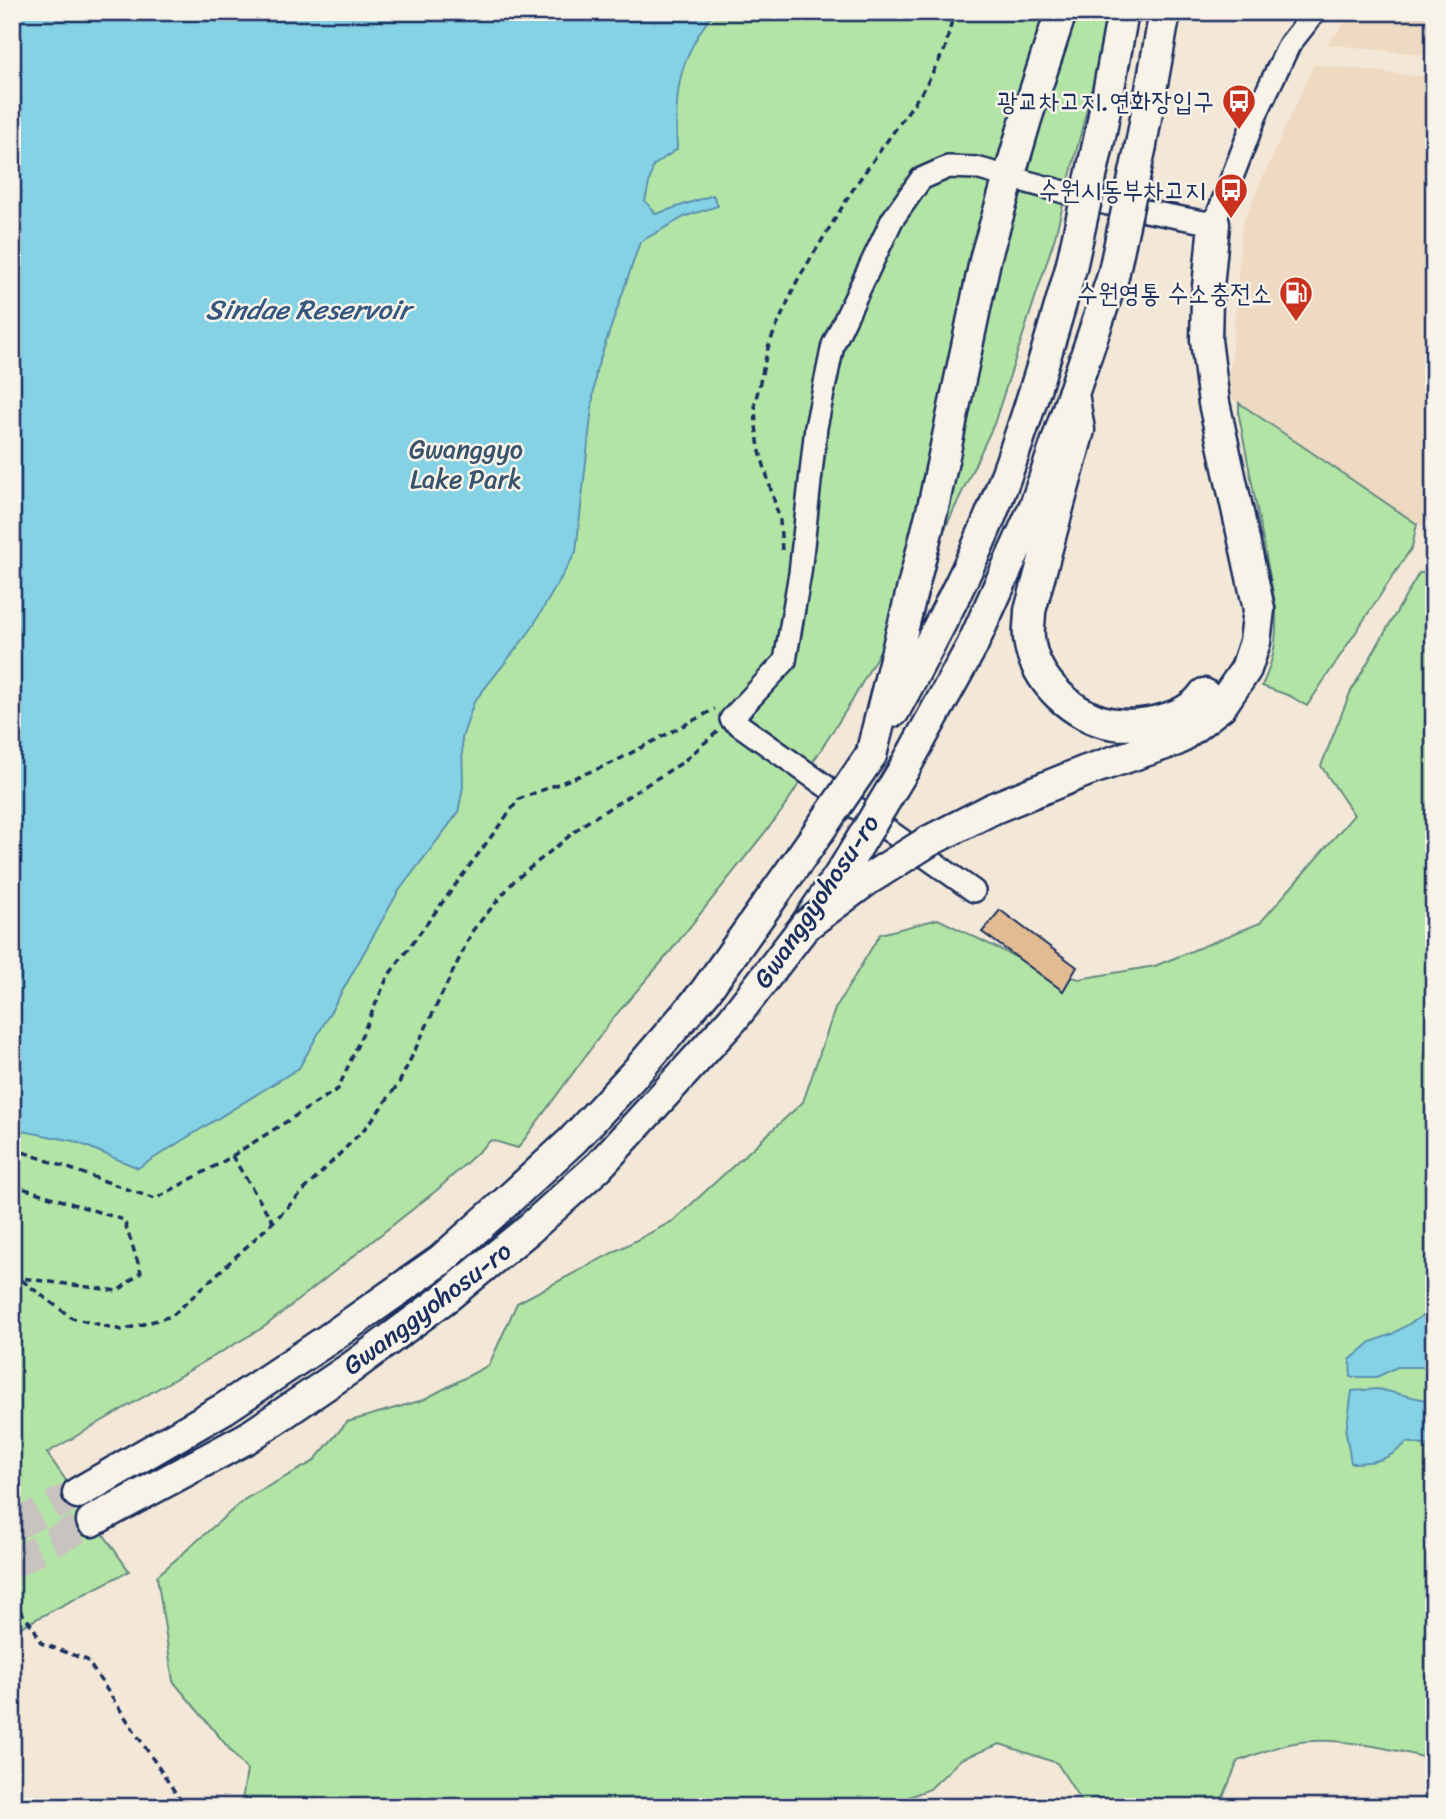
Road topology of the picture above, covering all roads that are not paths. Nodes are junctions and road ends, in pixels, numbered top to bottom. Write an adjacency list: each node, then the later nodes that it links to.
1 (1061, 12): 5 (main road)
2 (1124, 12): 9 (main road, Gwanggyohosu-ro, bridge)
3 (1165, 12): 7 (main road, Gwanggyohosu-ro, bridge)
4 (1315, 12): 6 (street)
5 (1008, 177): 6 (street); 9 (main road); 10 (street)
6 (1213, 224): 8 (main road)
7 (1073, 393): 8 (main road); 11 (main road, Gwanggyohosu-ro, bridge)
8 (1248, 568): 11 (main road, bridge)
9 (871, 755): 12 (main road, Gwanggyohosu-ro, bridge)
10 (974, 891)
11 (805, 926): 13 (main road, Gwanggyohosu-ro)
12 (78, 1493)
13 (92, 1521)

